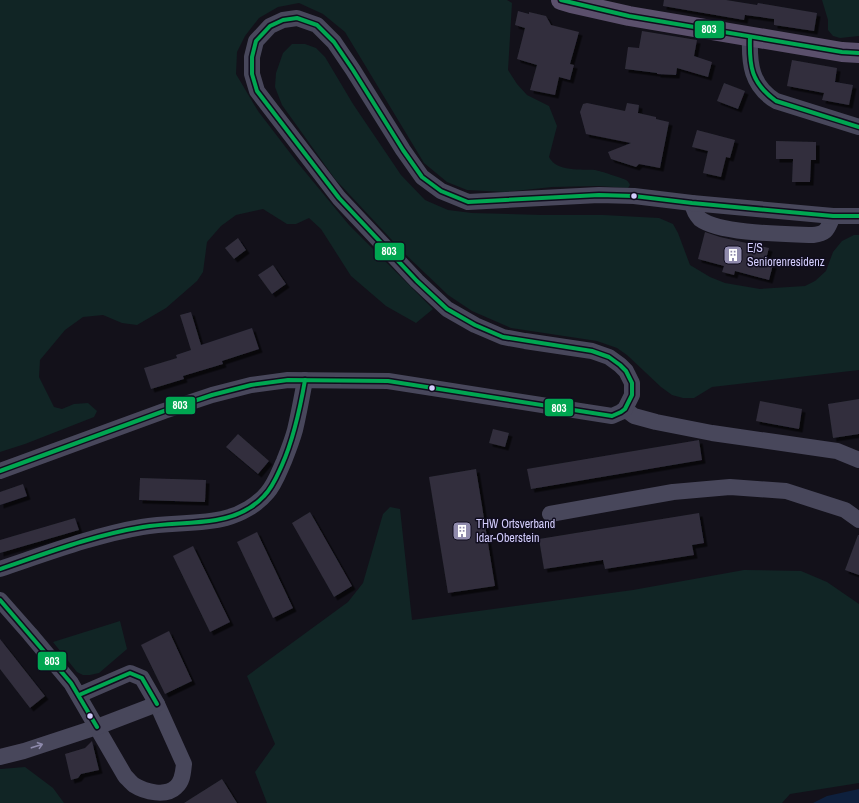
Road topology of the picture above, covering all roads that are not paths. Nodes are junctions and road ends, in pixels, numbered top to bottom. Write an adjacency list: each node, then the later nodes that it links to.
1 (561, 0): 2 (main road)
2 (750, 37): 3 (main road); 4 (street)
3 (859, 53)
4 (859, 127)
5 (692, 202): 6 (street); 6 (street); 9 (street)
6 (832, 216): 7 (street)
7 (859, 216)
8 (305, 380): 9 (street); 13 (street); 16 (street)
9 (625, 409): 11 (street)
10 (859, 448): 11 (street)
11 (837, 451): 12 (street)
12 (859, 460)
13 (0, 471)
14 (550, 514): 15 (street)
15 (859, 520)
16 (0, 569)
17 (0, 600): 18 (street)
18 (79, 695): 19 (street); 20 (street)
19 (157, 704): 20 (street); 20 (street)
20 (97, 727): 21 (street, one-way to 20)
21 (0, 757)

